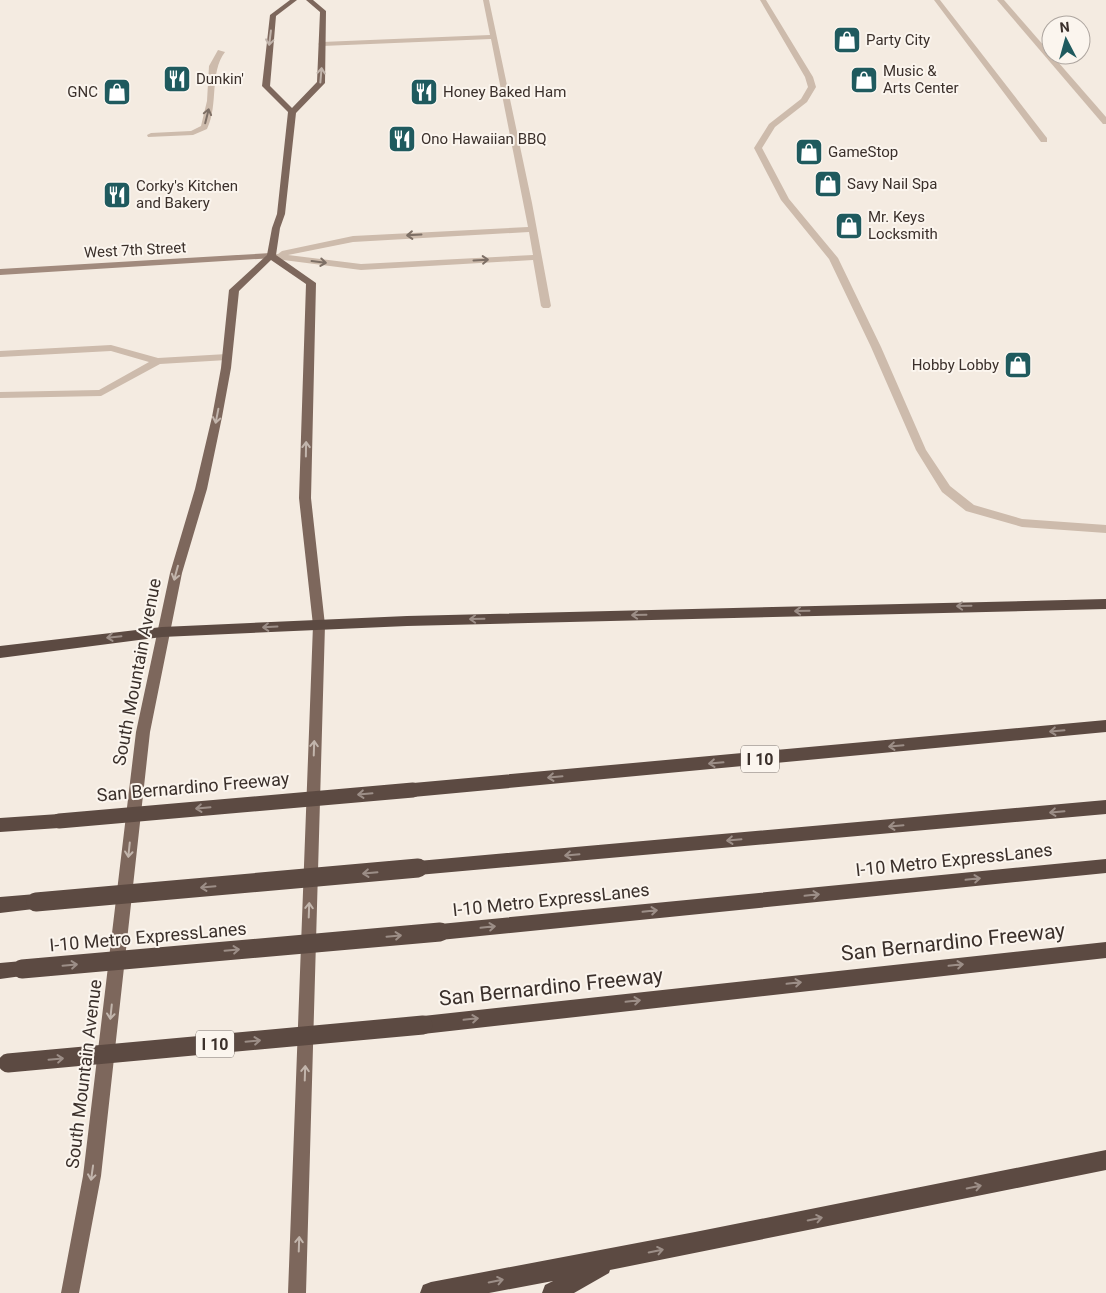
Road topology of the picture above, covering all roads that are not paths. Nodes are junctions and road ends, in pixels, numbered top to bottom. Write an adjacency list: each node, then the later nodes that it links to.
1 (294, 0): 10 (main road, one-way to 10)
2 (309, 0): 8 (main road)
3 (486, 0): 7 (street)
4 (763, 0): 23 (street)
5 (937, 0): 13 (street)
6 (1000, 0): 11 (street)
7 (493, 37): 8 (street); 14 (street)
8 (322, 44): 10 (main road, one-way to 8)
9 (221, 52): 12 (street, one-way to 9)
10 (292, 112): 15 (main road)
11 (1106, 122)
12 (151, 136)
13 (1044, 140)
14 (532, 229): 15 (street, one-way to 15); 16 (street)
15 (271, 256): 16 (street, one-way to 16); 17 (main road, West 7th Street); 20 (main road, South Mountain Avenue); 25 (main road, one-way to 15)
16 (538, 257): 18 (street)
17 (0, 272)
18 (546, 306)
19 (0, 354): 21 (street)
20 (227, 357): 21 (street); 26 (main road, South Mountain Avenue, one-way to 26)
21 (158, 361): 22 (street)
22 (0, 395)
23 (1106, 529)
24 (1106, 604): 25 (highway, one-way to 25)
25 (319, 625): 26 (highway, one-way to 26); 39 (main road, one-way to 25)
26 (162, 632): 27 (highway, one-way to 27); 38 (main road, South Mountain Avenue, one-way to 38)
27 (0, 652)
28 (1106, 726): 30 (highway, San Bernardino Freeway / I 10, one-way to 30, bridge)
29 (1106, 807): 32 (highway, one-way to 32, bridge)
30 (0, 825)
31 (1106, 866): 34 (highway, I-10 Metro ExpressLanes, one-way to 31, bridge)
32 (0, 905)
33 (1106, 950): 35 (highway, San Bernardino Freeway / I 10, one-way to 33, bridge)
34 (0, 971)
35 (4, 1064)
36 (1106, 1160): 37 (highway, one-way to 36)
37 (612, 1259): 40 (highway, one-way to 37); 41 (highway)
38 (70, 1293)
39 (297, 1293)
40 (431, 1293)
41 (553, 1293)

